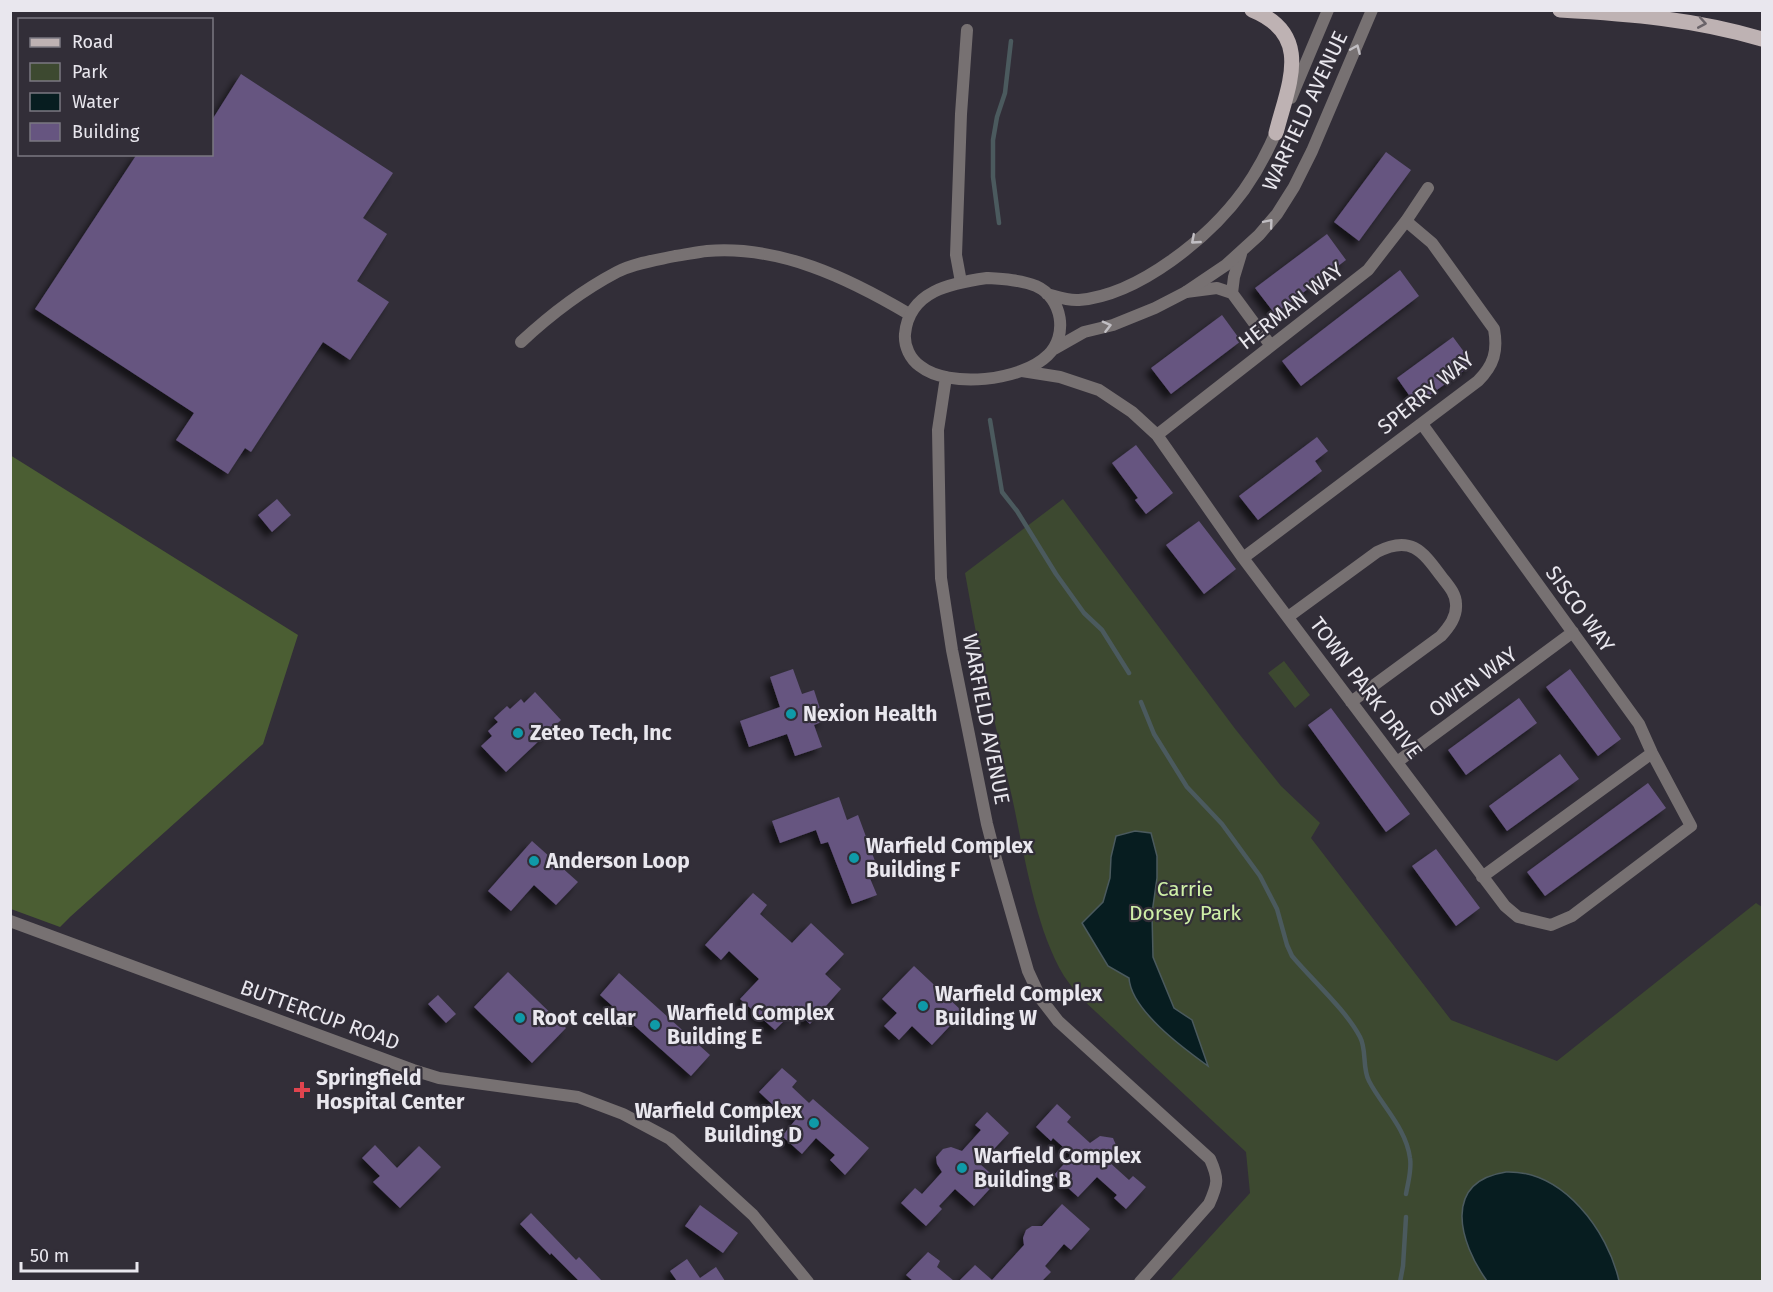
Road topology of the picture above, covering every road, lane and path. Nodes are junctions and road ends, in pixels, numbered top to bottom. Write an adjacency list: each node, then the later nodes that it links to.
1 (1252, 10): 7 (main road)
2 (1328, 10): 7 (street, WARFIELD AVENUE)
3 (1372, 10): 10 (street, WARFIELD AVENUE, one-way to 3)
4 (1560, 10): 6 (main road, one-way to 6)
5 (968, 30): 11 (street)
6 (1762, 39)
7 (1276, 133): 14 (street, WARFIELD AVENUE, one-way to 14)
8 (1428, 188): 9 (street, HERMAN WAY)
9 (1406, 221): 17 (street, HERMAN WAY); 21 (street, SPERRY WAY)
10 (1241, 254): 12 (street, WARFIELD AVENUE); 13 (street)
11 (961, 282): 14 (street); 15 (street)
12 (1186, 292): 13 (street); 18 (street, WARFIELD AVENUE, one-way to 12)
13 (1232, 293): 17 (street)
14 (1047, 294): 18 (street)
15 (909, 314): 16 (street); 20 (street)
16 (521, 342)
17 (1271, 346): 22 (street, HERMAN WAY)
18 (1054, 349): 19 (street)
19 (1022, 371): 20 (street); 22 (street, TOWN PARK DRIVE)
20 (946, 377): 33 (street, WARFIELD AVENUE)
21 (1422, 424): 23 (street, SPERRY WAY); 25 (street, SISCO WAY)
22 (1157, 435): 23 (street, TOWN PARK DRIVE)
23 (1243, 558): 24 (street, TOWN PARK DRIVE)
24 (1288, 617): 26 (street, TOWN PARK DRIVE); 26 (street)
25 (1573, 632): 27 (street, SISCO WAY); 28 (street, OWEN WAY)
26 (1351, 702): 28 (street, TOWN PARK DRIVE)
27 (1653, 753): 29 (street, SISCO WAY); 30 (street)
28 (1397, 762): 30 (street, TOWN PARK DRIVE)
29 (1691, 826): 30 (street, TOWN PARK DRIVE)
30 (1482, 878)
31 (10, 921): 32 (street, BUTTERCUP ROAD)
32 (808, 1281)
33 (1140, 1281)

